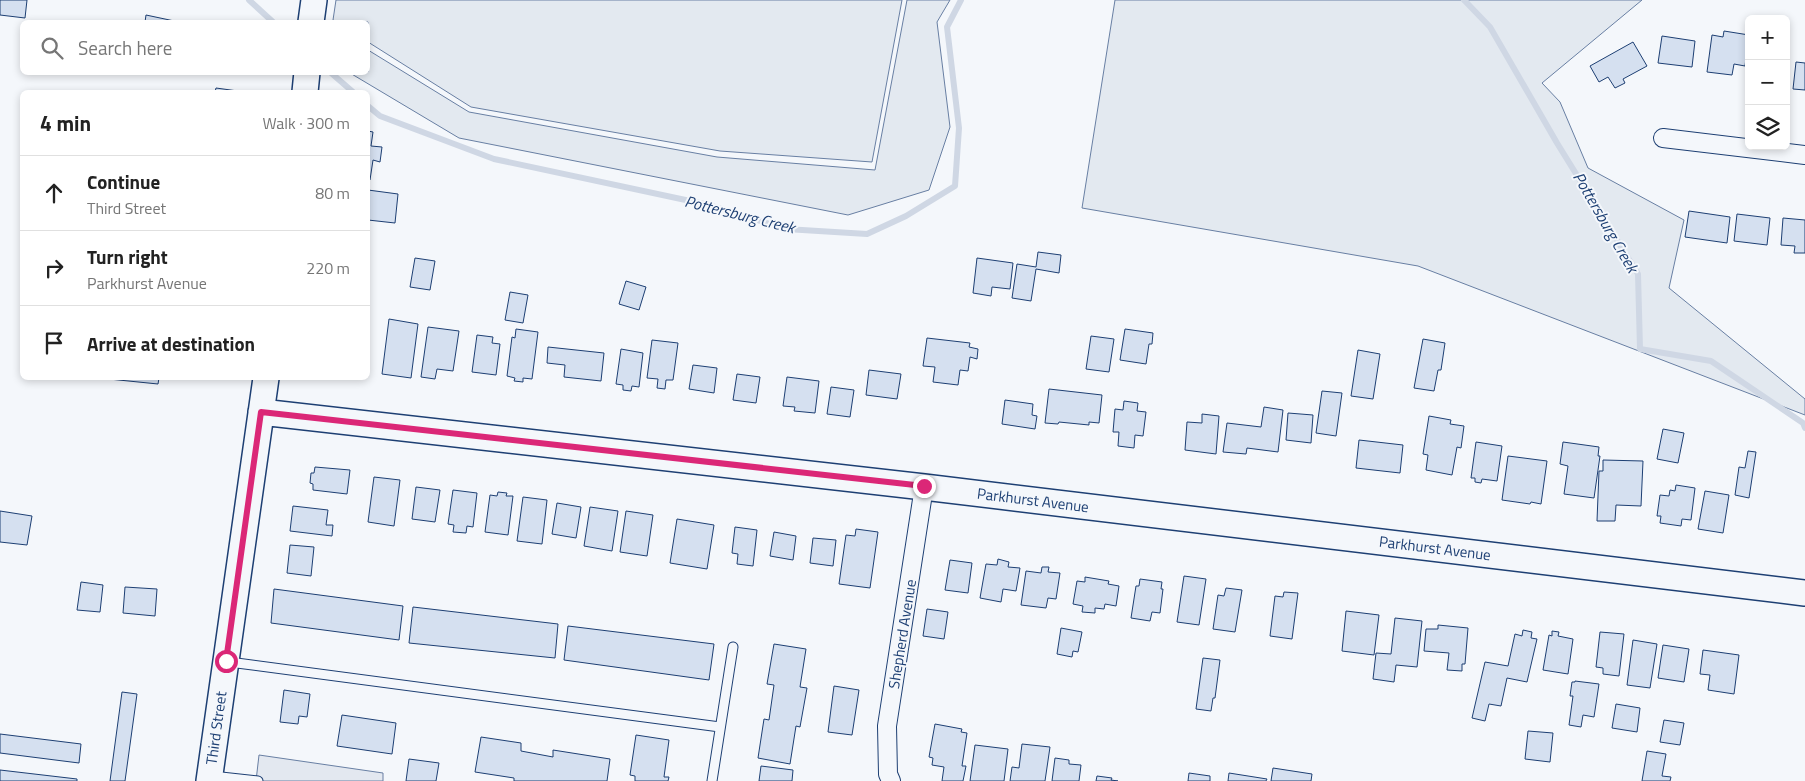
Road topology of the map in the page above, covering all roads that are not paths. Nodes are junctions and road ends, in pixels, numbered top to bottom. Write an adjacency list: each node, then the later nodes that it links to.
1 (314, 0): 2 (street)
2 (311, 20)
3 (1664, 138): 4 (street)
4 (1805, 155)
5 (266, 380): 6 (street, Third Street)
6 (261, 412): 7 (street, Parkhurst Avenue); 10 (street, Third Street)
7 (924, 486): 8 (street, Parkhurst Avenue); 15 (street, Shepherd Avenue)
8 (1805, 593)
9 (733, 647): 11 (lane)
10 (226, 661): 11 (lane); 12 (street, Third Street)
11 (720, 727): 14 (lane)
12 (209, 778): 13 (lane)
13 (258, 781)
14 (712, 781)
15 (891, 781)

